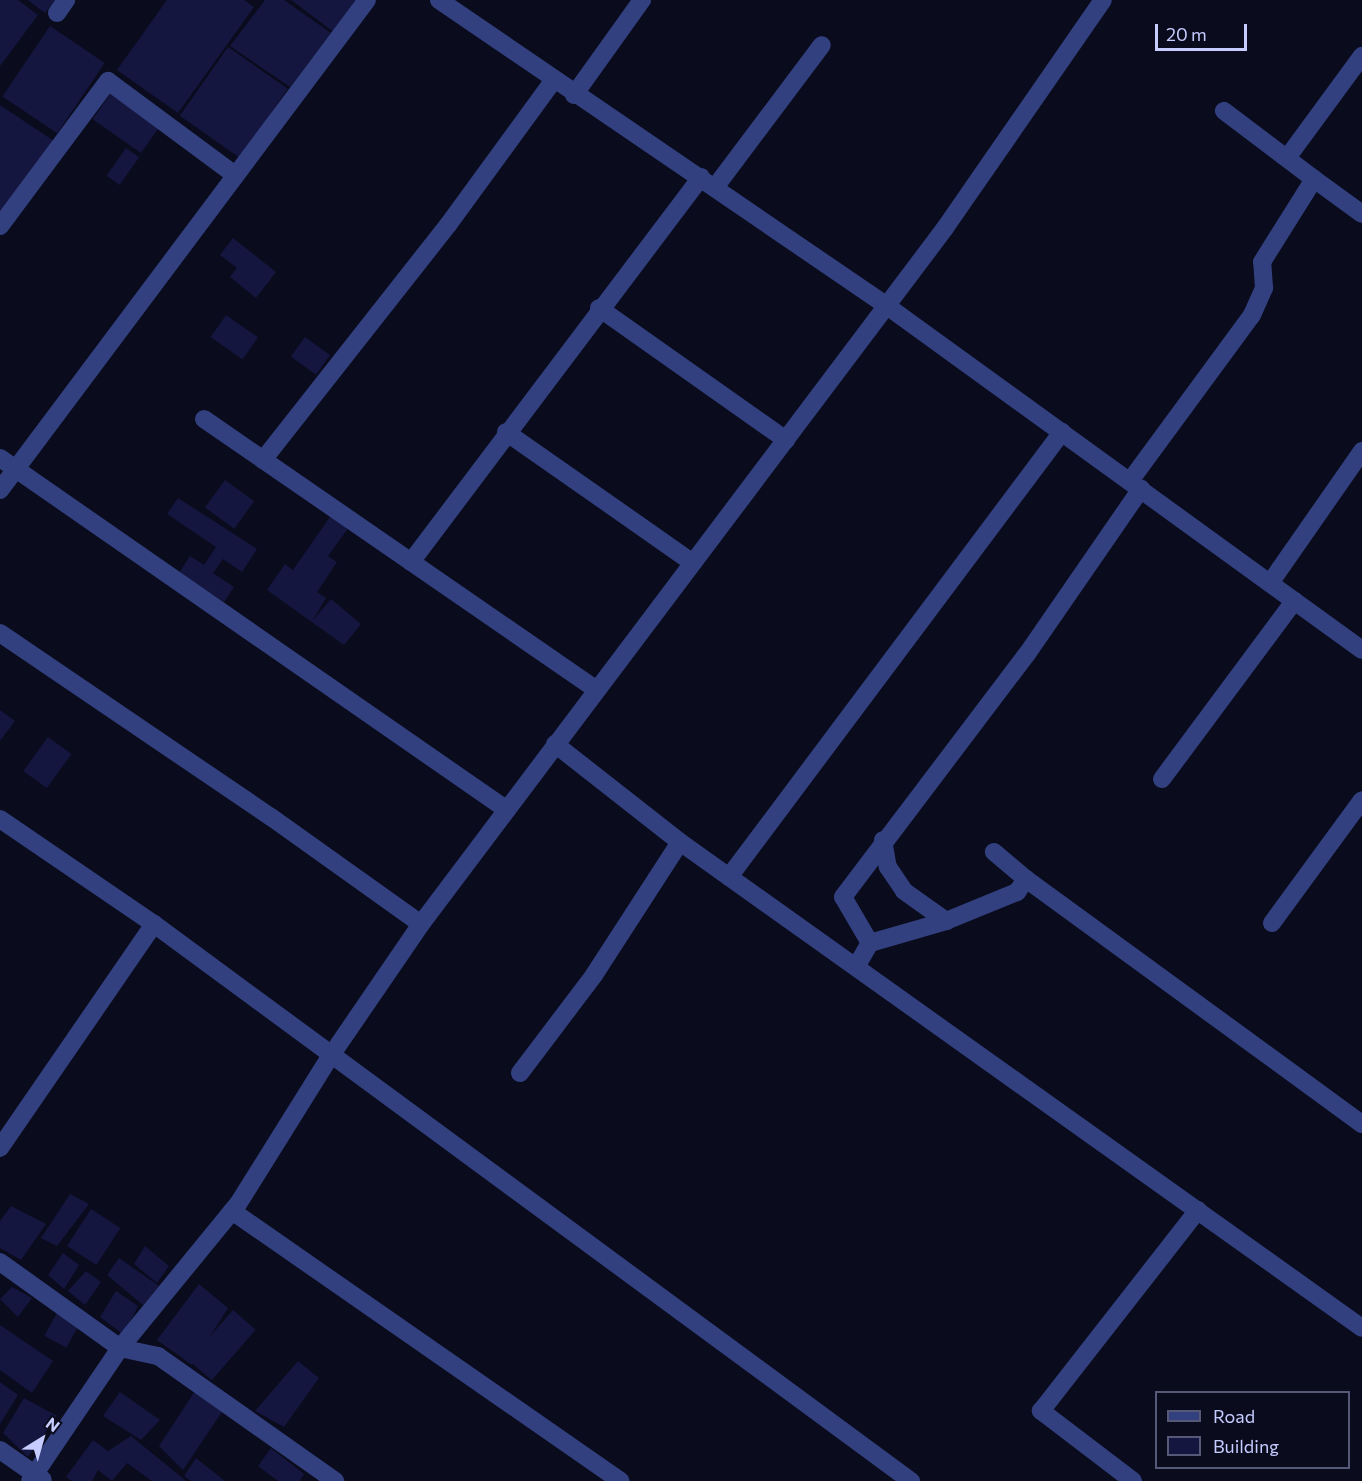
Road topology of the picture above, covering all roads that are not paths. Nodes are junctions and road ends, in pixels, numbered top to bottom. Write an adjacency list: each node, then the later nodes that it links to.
1 (367, 0): 11 (street)
2 (642, 0): 8 (street)
3 (1103, 0): 16 (street)
4 (450, 3): 7 (street)
5 (822, 45): 13 (street)
6 (1362, 56): 10 (street)
7 (553, 81): 8 (street); 23 (street)
8 (574, 95): 13 (street)
9 (1224, 111): 10 (street)
10 (1287, 158): 12 (street)
11 (235, 175): 15 (street); 24 (street)
12 (1314, 179): 14 (street); 25 (street)
13 (708, 182): 16 (street); 17 (street)
14 (1362, 213)
15 (0, 226)
16 (887, 306): 20 (street); 21 (street)
17 (599, 308): 19 (street); 21 (street)
18 (204, 419): 23 (street)
19 (506, 432): 27 (street); 28 (street)
20 (1062, 432): 25 (street); 42 (street)
21 (786, 440): 28 (street)
22 (1362, 451): 29 (street)
23 (263, 460): 27 (street)
24 (7, 463): 26 (street); 37 (street)
25 (1136, 485): 29 (street); 39 (street)
26 (0, 490)
27 (411, 562): 33 (street)
28 (693, 563): 33 (street)
29 (1270, 584): 30 (street)
30 (1294, 601): 32 (street); 35 (street)
31 (0, 633): 47 (street)
32 (1362, 650)
33 (597, 690): 34 (street)
34 (555, 744): 37 (street); 40 (street)
35 (1162, 779)
36 (1362, 800): 45 (street)
37 (507, 810): 47 (street)
38 (0, 819): 46 (street)
39 (883, 840): 44 (street); 48 (street)
40 (680, 842): 42 (street); 51 (street)
41 (994, 852): 43 (street)
42 (729, 877): 49 (street)
43 (1026, 879): 44 (street); 52 (street)
44 (946, 921): 48 (street)
45 (1272, 923)
46 (154, 924): 50 (street); 53 (street)
47 (421, 924): 50 (street)
48 (870, 943): 49 (street)
49 (856, 967): 54 (street)
50 (330, 1057): 55 (street); 63 (street)
51 (520, 1073)
52 (1362, 1124)
53 (0, 1148)
54 (1198, 1210): 57 (street); 64 (street)
55 (232, 1211): 58 (street); 62 (street)
56 (0, 1262): 58 (street)
57 (1362, 1328)
58 (120, 1348): 60 (street); 61 (street)
59 (0, 1450): 60 (street)
60 (36, 1479)
61 (335, 1481)
62 (620, 1481)
63 (911, 1481)
64 (1133, 1481)

